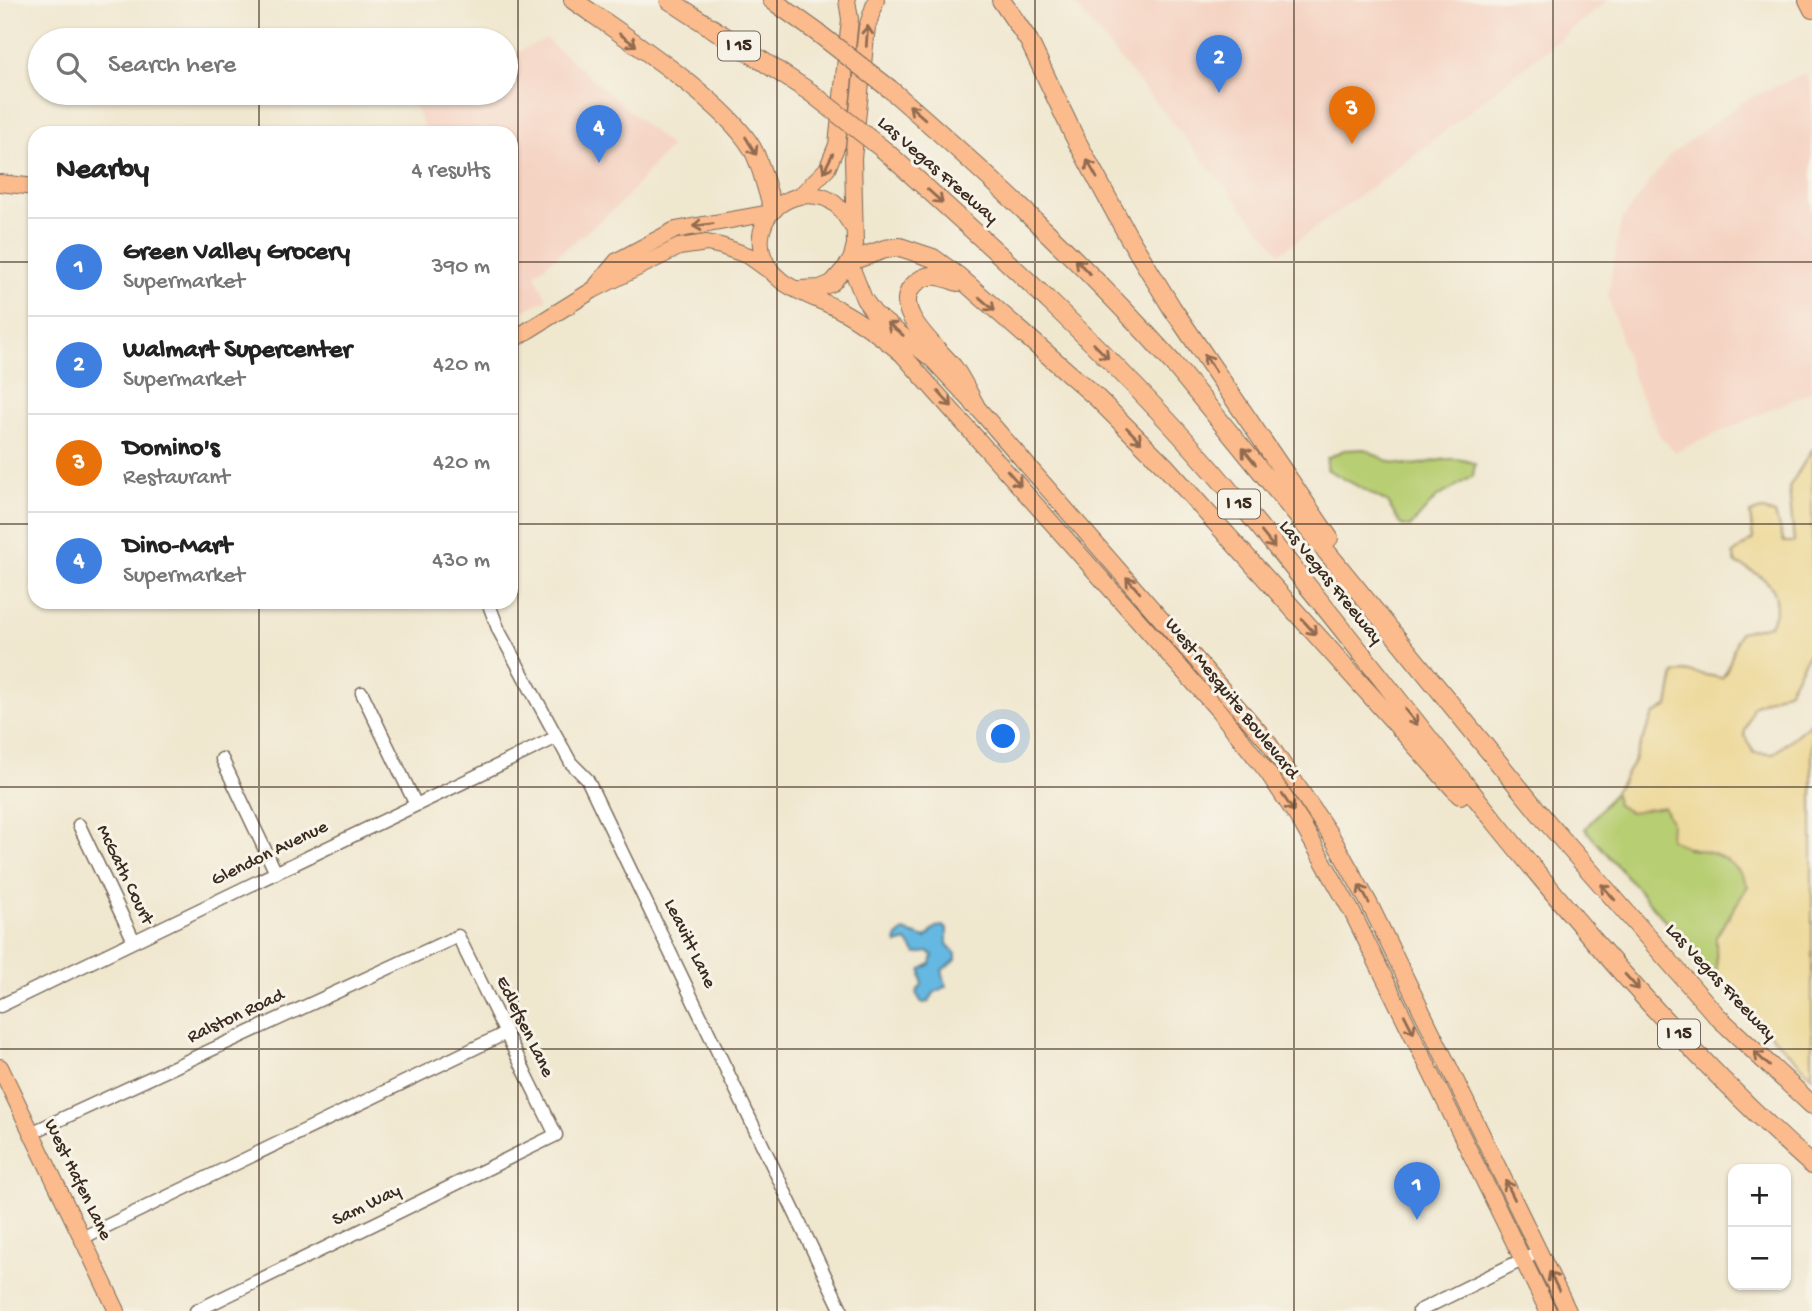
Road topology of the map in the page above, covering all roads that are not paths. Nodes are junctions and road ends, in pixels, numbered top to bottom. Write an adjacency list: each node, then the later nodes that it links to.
1 (573, 0): 13 (highway, one-way to 13)
2 (669, 0): 30 (highway, Las Vegas Freeway / I 15, one-way to 30, bridge)
3 (772, 0): 23 (highway, Las Vegas Freeway / I 15, one-way to 3, bridge)
4 (847, 0): 12 (main road, one-way to 12)
5 (876, 0): 14 (main road, one-way to 5)
6 (990, 0): 8 (highway)
7 (1807, 0): 9 (main road)
8 (1005, 6): 23 (highway, one-way to 8)
9 (1812, 10)
10 (0, 183): 11 (main road)
11 (28, 186)
12 (795, 197): 13 (main road); 14 (main road)
13 (772, 211): 16 (main road); 19 (main road, one-way to 19)
14 (852, 226): 15 (main road)
15 (851, 262): 17 (highway); 18 (main road); 21 (main road, West Mesquite Boulevard, one-way to 15)
16 (770, 271): 18 (main road); 19 (main road)
17 (965, 284): 21 (highway); 30 (highway, one-way to 30)
18 (793, 288): 37 (main road, West Mesquite Boulevard, one-way to 37)
19 (593, 290): 20 (main road)
20 (518, 337)
21 (975, 405): 38 (main road, West Mesquite Boulevard, one-way to 21)
22 (491, 609): 25 (street, Leavitt Lane)
23 (1400, 642): 36 (highway, Las Vegas Freeway / I 15, one-way to 23)
24 (362, 693): 27 (street)
25 (557, 737): 27 (street, Glendon Avenue); 47 (street, Leavitt Lane)
26 (222, 759): 29 (street)
27 (416, 805): 29 (street, Glendon Avenue)
28 (79, 825): 32 (street, McGath Court)
29 (276, 873): 32 (street, Glendon Avenue)
30 (1555, 894): 41 (highway, Las Vegas Freeway / I 15, one-way to 41)
31 (458, 936): 34 (street, Edlefsen Lane); 39 (street, Ralston Road)
32 (134, 941): 33 (street, Glendon Avenue)
33 (0, 1006)
34 (506, 1033): 40 (street, Edlefsen Lane); 42 (street)
35 (0, 1068): 39 (main road, West Hafen Lane)
36 (1812, 1105)
37 (1453, 1114): 38 (main road); 44 (main road, West Mesquite Boulevard)
38 (1478, 1124): 43 (main road, West Mesquite Boulevard, one-way to 38)
39 (31, 1133): 42 (main road, West Hafen Lane)
40 (556, 1135): 46 (street, Sam Way)
41 (1812, 1166)
42 (82, 1238): 45 (main road, West Hafen Lane)
43 (1540, 1251): 44 (street); 50 (main road, West Mesquite Boulevard, one-way to 43)
44 (1523, 1260): 48 (street); 49 (main road, West Mesquite Boulevard)
45 (117, 1311)
46 (196, 1311)
47 (842, 1311)
48 (1419, 1311)
49 (1548, 1311)
50 (1568, 1311)

